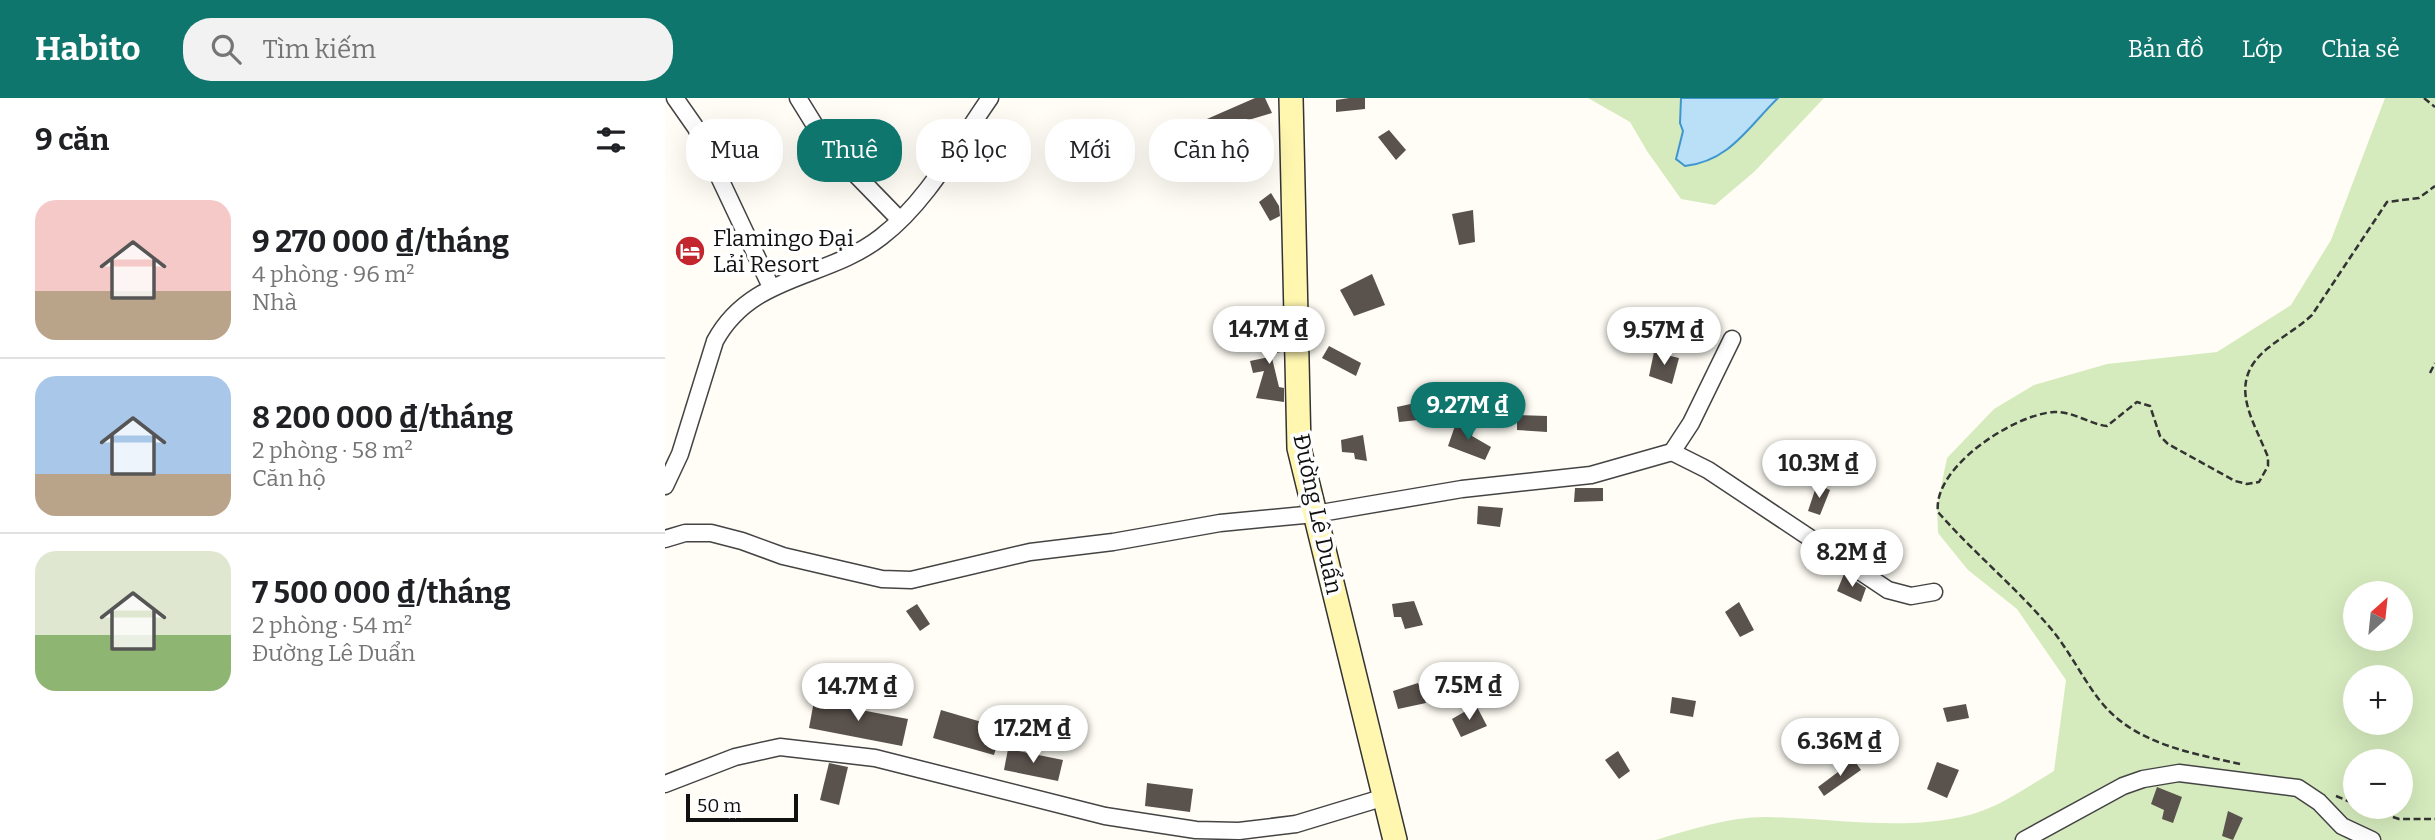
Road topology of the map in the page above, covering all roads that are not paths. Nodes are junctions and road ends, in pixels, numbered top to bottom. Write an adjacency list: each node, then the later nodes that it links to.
1 (675, 98): 6 (street)
2 (798, 98): 5 (street)
3 (990, 98): 5 (street)
4 (1291, 98): 10 (main road, Đường Lê Duẩn)
5 (900, 220): 6 (street)
6 (771, 287): 9 (street)
7 (1732, 340): 8 (street)
8 (1672, 452): 10 (street); 12 (street)
9 (665, 486)
10 (1315, 514): 11 (street); 14 (main road, Đường Lê Duẩn)
11 (665, 539)
12 (1934, 592)
13 (665, 784): 14 (street)
14 (1385, 797): 15 (main road, Đường Lê Duẩn)
15 (1395, 840)
16 (2024, 840): 17 (street)
17 (2372, 840)

